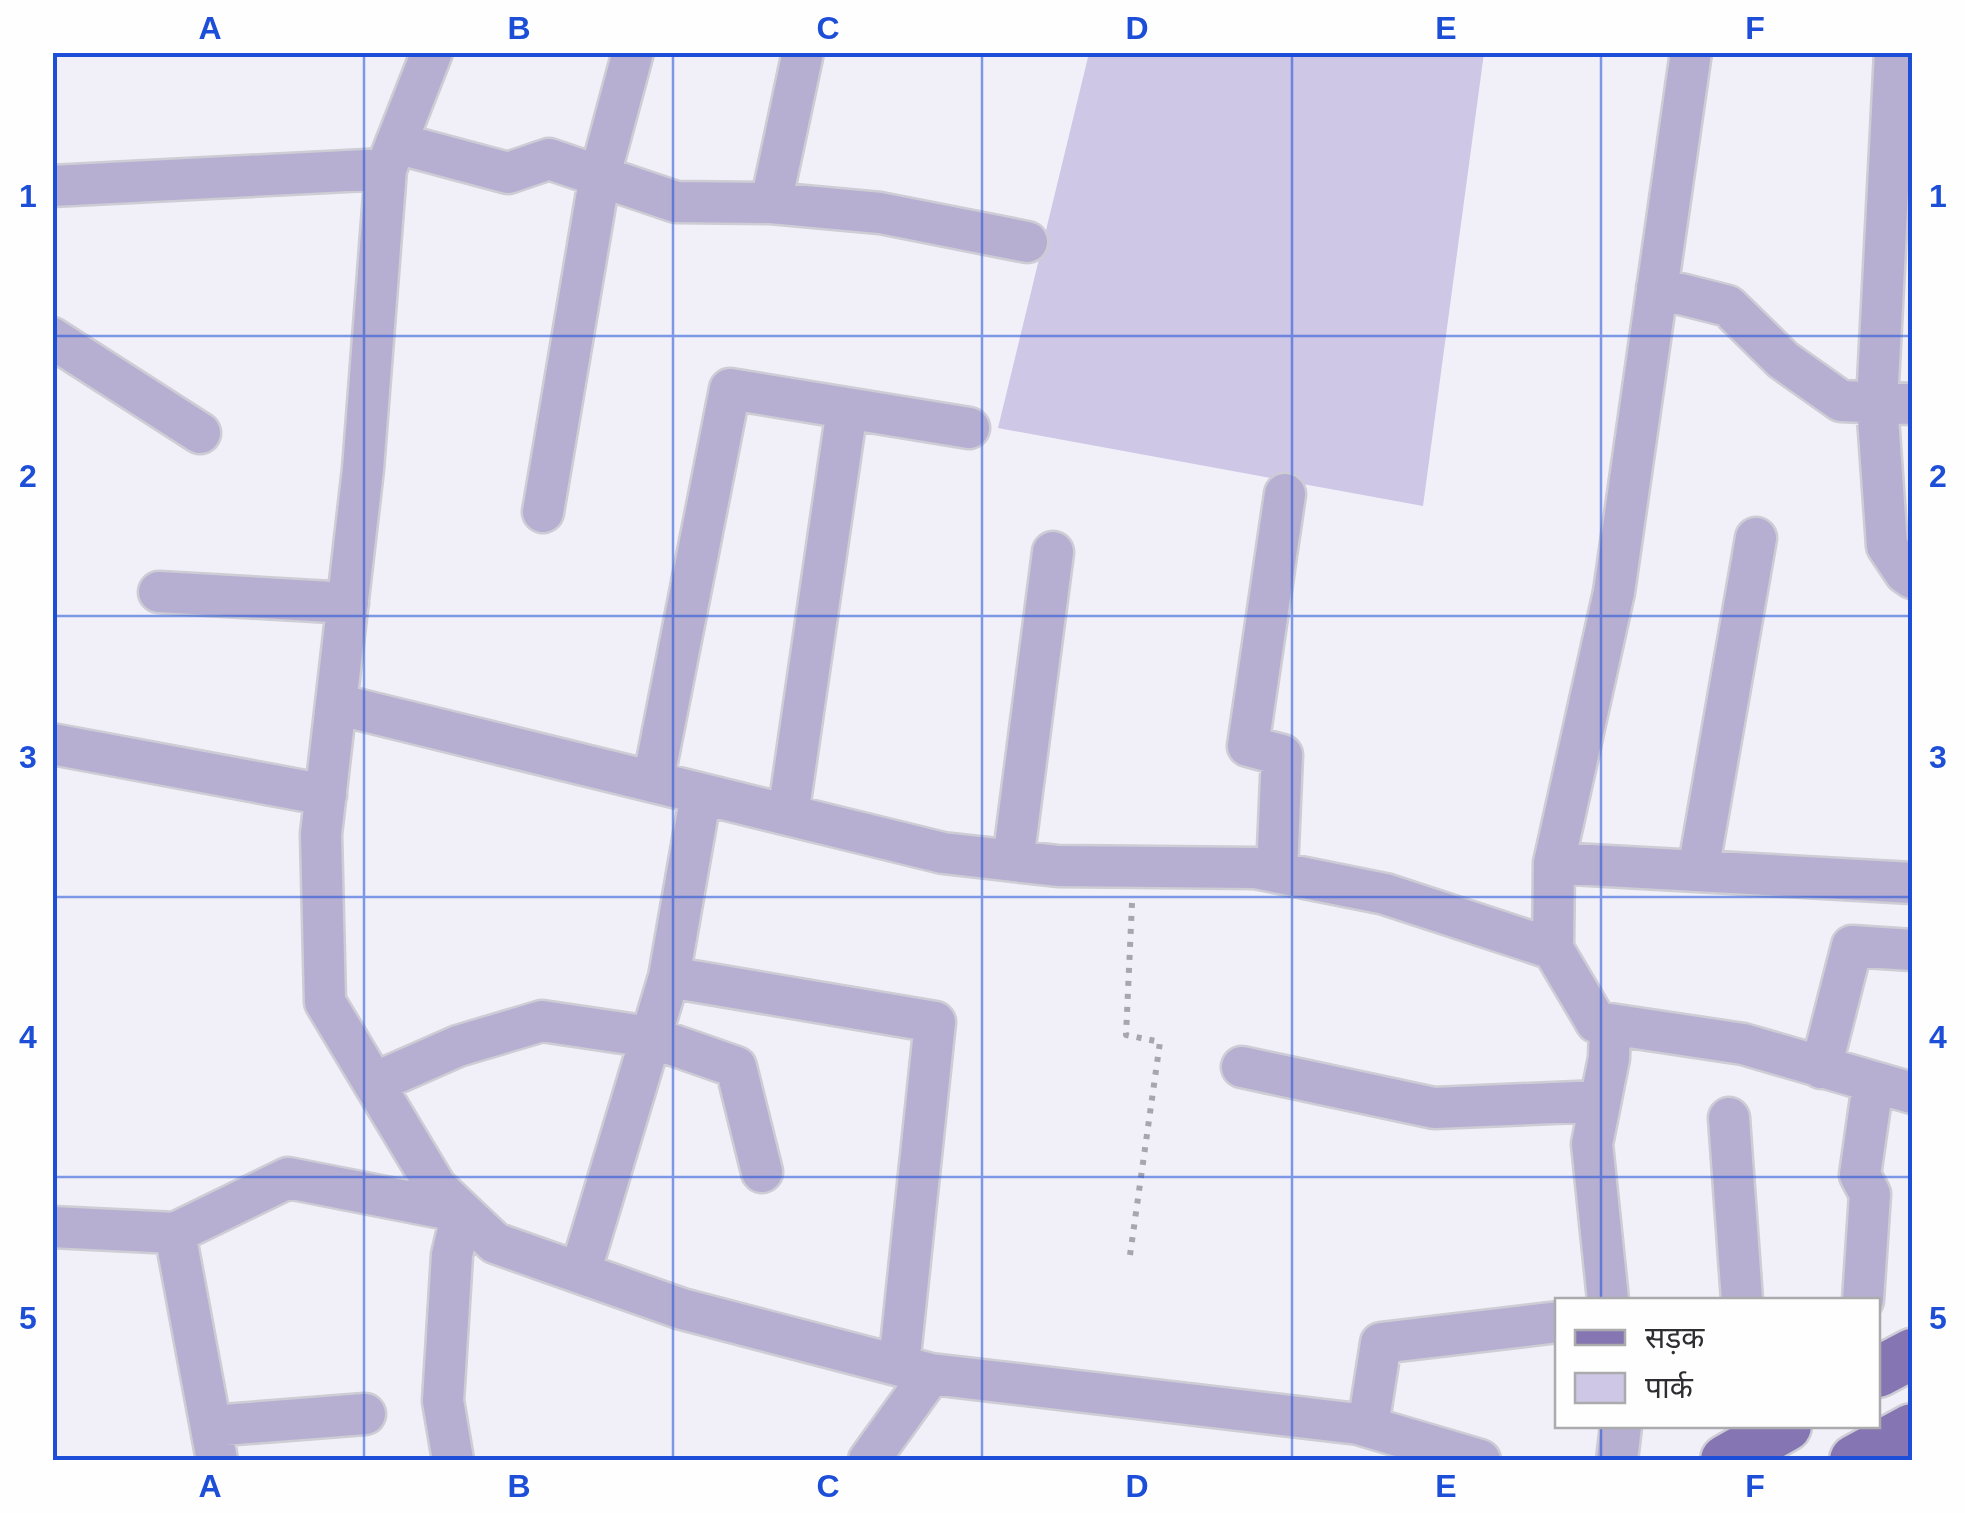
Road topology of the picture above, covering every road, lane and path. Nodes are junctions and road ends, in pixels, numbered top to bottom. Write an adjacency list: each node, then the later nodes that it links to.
1 (432, 52): 6 (street)
2 (634, 52): 7 (street)
3 (803, 52): 9 (street)
4 (1691, 52): 11 (street)
5 (1895, 52): 13 (street)
6 (391, 156): 7 (street); 8 (street); 23 (street)
7 (600, 175): 9 (street); 18 (street)
8 (52, 186)
9 (771, 203): 10 (street)
10 (1027, 242)
11 (1657, 288): 13 (street); 31 (street)
12 (52, 338): 16 (street)
13 (1895, 404): 21 (street)
14 (847, 409): 15 (street); 26 (street); 29 (street)
15 (969, 428)
16 (200, 432)
17 (1286, 494): 34 (street)
18 (543, 512)
19 (1756, 538): 33 (street)
20 (1053, 552): 30 (street)
21 (1912, 578)
22 (159, 592): 23 (street)
23 (348, 604): 24 (street)
24 (336, 704): 26 (street); 28 (street)
25 (52, 744): 28 (street)
26 (653, 782): 27 (street)
27 (701, 794): 29 (street); 38 (street)
28 (326, 795): 43 (street)
29 (788, 815): 30 (street)
30 (1012, 861): 32 (street)
31 (1554, 863): 33 (street); 36 (street)
32 (1133, 866): 34 (street); 52 (path)
33 (1698, 871): 35 (street)
34 (1277, 872): 36 (street)
35 (1912, 883)
36 (1552, 949): 39 (street)
37 (1912, 950): 42 (street)
38 (668, 977): 40 (street); 59 (street)
39 (1610, 1025): 42 (street); 46 (street)
40 (650, 1037): 43 (street); 48 (street); 53 (street)
41 (1242, 1067): 46 (street)
42 (1821, 1068): 44 (street)
43 (374, 1082): 49 (street)
44 (1873, 1084): 45 (street); 56 (street)
45 (1912, 1093)
46 (1600, 1101): 54 (street)
47 (1729, 1118): 55 (street)
48 (762, 1172)
49 (462, 1212): 51 (street); 53 (street); 66 (street)
50 (52, 1227): 51 (street)
51 (175, 1232): 65 (street)
52 (1130, 1256)
53 (580, 1273): 59 (street)
54 (1608, 1298)
55 (1742, 1298)
56 (1863, 1298)
57 (1555, 1322): 62 (street)
58 (1912, 1354): 60 (main road)
59 (915, 1370): 62 (street); 67 (street)
60 (1880, 1371)
61 (365, 1414): 65 (street)
62 (1368, 1426): 68 (street)
63 (1621, 1428): 69 (street)
64 (1912, 1429): 70 (main road)
65 (214, 1443)
66 (453, 1460)
67 (869, 1460)
68 (1480, 1460)
69 (1617, 1460)
70 (1856, 1460)

